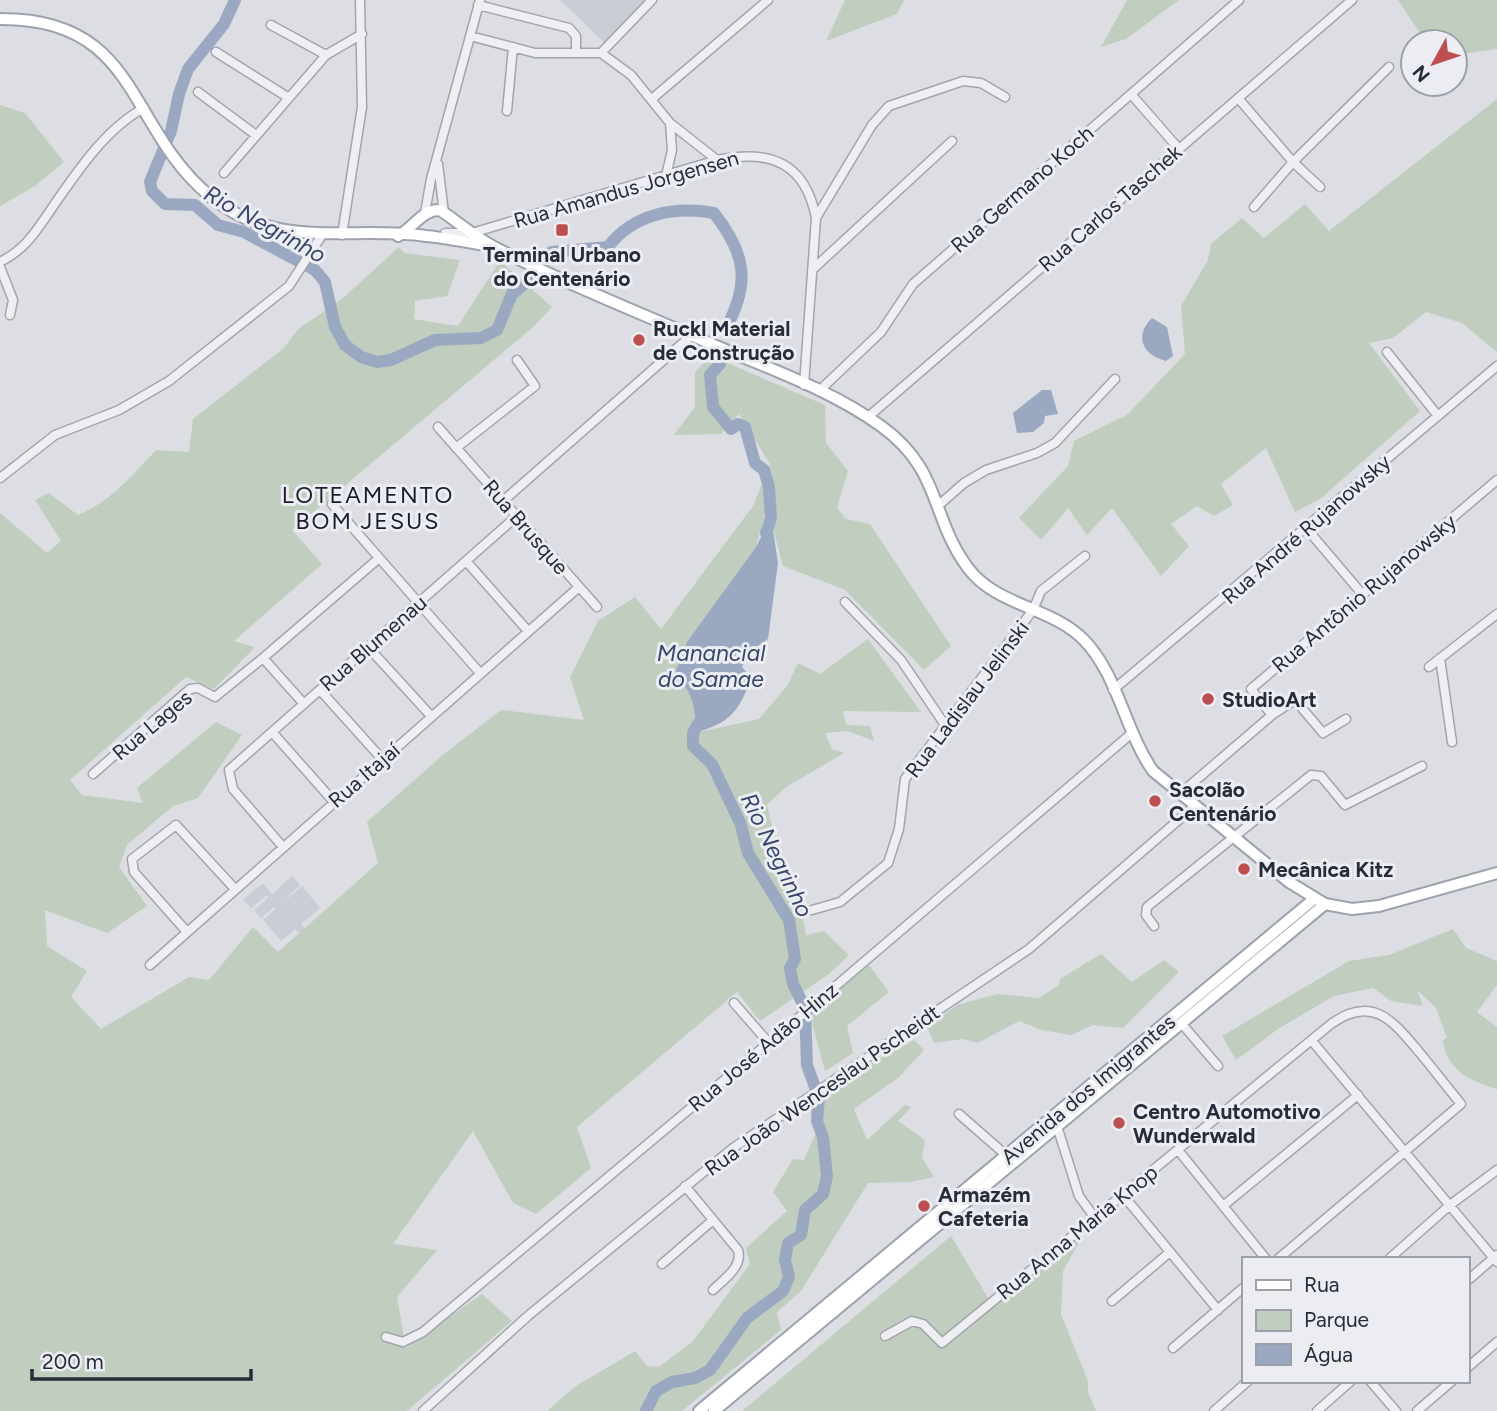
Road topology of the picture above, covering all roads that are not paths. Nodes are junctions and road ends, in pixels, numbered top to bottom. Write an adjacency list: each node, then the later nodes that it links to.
1 (360, 0): 9 (street)
2 (652, 0): 14 (street)
3 (768, 0): 21 (street)
4 (1239, 0): 18 (street, Rua Germano Koch)
5 (1352, 0): 22 (street, Rua Carlos Taschek)
6 (479, 3): 10 (street); 13 (street)
7 (0, 19): 23 (main road)
8 (271, 25): 15 (street)
9 (362, 34): 15 (street); 41 (street)
10 (470, 36): 11 (street); 29 (street)
11 (513, 47): 13 (street); 24 (street)
12 (216, 52): 20 (street)
13 (576, 52): 14 (street)
14 (601, 53): 21 (street)
15 (326, 55): 20 (street)
16 (1389, 67): 31 (street)
17 (198, 92): 26 (street)
18 (1131, 94): 28 (street); 54 (street, Rua Germano Koch)
19 (1005, 97): 38 (street)
20 (289, 98): 26 (street)
21 (653, 98): 25 (street)
22 (1238, 98): 28 (street, Rua Carlos Taschek); 31 (street)
23 (144, 108): 40 (main road); 45 (street)
24 (507, 111)
25 (670, 123): 30 (street); 33 (street)
26 (256, 135): 32 (street)
27 (952, 141): 46 (street)
28 (1178, 149): 56 (street, Rua Carlos Taschek)
29 (438, 154): 36 (street); 37 (street)
30 (717, 160): 33 (street, Rua Amandus Jorgensen); 38 (street, Rua Amandus Jorgensen)
31 (1293, 162): 34 (street); 35 (street)
32 (224, 173)
33 (666, 176): 39 (street, Rua Amandus Jorgensen)
34 (1320, 187)
35 (1254, 207)
36 (424, 215): 37 (main road); 42 (main road); 43 (main road)
37 (446, 215): 39 (main road); 42 (main road)
38 (816, 218): 46 (street, Rua Amandus Jorgensen)
39 (472, 233): 42 (street, Rua Amandus Jorgensen); 44 (main road)
40 (322, 235): 41 (main road); 59 (street)
41 (342, 235): 43 (main road)
42 (437, 235): 43 (main road); 44 (main road)
43 (398, 236)
44 (495, 248): 48 (main road)
45 (0, 264): 47 (street)
46 (812, 270): 53 (street, Rua Amandus Jorgensen)
47 (10, 315)
48 (692, 335): 53 (main road); 61 (street)
49 (1387, 352): 55 (street)
50 (517, 360): 58 (street)
51 (1497, 366): 55 (street, Rua André Rujanowsky)
52 (1115, 379): 63 (street)
53 (804, 385): 54 (main road)
54 (819, 391): 56 (main road)
55 (1437, 416): 65 (street, Rua André Rujanowsky)
56 (868, 417): 63 (main road)
57 (438, 427): 58 (street, Rua Brusque)
58 (456, 448): 61 (street, Rua Brusque)
59 (0, 478)
60 (1497, 480): 70 (street, Rua Antônio Rujanowsky)
61 (503, 501): 64 (street, Rua Brusque)
62 (332, 504): 67 (street)
63 (939, 505): 74 (main road)
64 (517, 516): 68 (street, Rua Blumenau); 69 (street, Rua Brusque)
65 (1307, 529): 70 (street); 83 (street, Rua André Rujanowsky)
66 (1085, 556): 74 (street, Rua Ladislau Jelinski)
67 (378, 559): 72 (street); 78 (street)
68 (466, 561): 72 (street, Rua Blumenau); 76 (street)
69 (579, 587): 73 (street, Rua Brusque); 76 (street, Rua Itajaí)
70 (1363, 595): 85 (street, Rua Antônio Rujanowsky)
71 (845, 602): 88 (street)
72 (418, 603): 77 (street, Rua Blumenau); 81 (street)
73 (597, 607)
74 (1033, 611): 83 (main road); 88 (street, Rua Ladislau Jelinski)
75 (1497, 614): 79 (street)
76 (528, 631): 81 (street, Rua Itajaí)
77 (368, 647): 82 (street, Rua Blumenau); 86 (street)
78 (263, 658): 84 (street); 94 (street, Rua Lages)
79 (1440, 658): 80 (street); 91 (street)
80 (1429, 667)
81 (480, 673): 86 (street, Rua Itajaí)
82 (320, 690): 84 (street, Rua Blumenau); 92 (street)
83 (1113, 690): 90 (main road)
84 (304, 704): 89 (street, Rua Blumenau)
85 (1272, 715): 87 (street); 95 (street)
86 (431, 716): 92 (street, Rua Itajaí)
87 (1346, 719)
88 (944, 725): 104 (street, Rua Ladislau Jelinski)
89 (272, 732): 96 (street); 99 (street, Rua Blumenau)
90 (1132, 733): 95 (main road); 112 (street, Rua José Adão Hinz)
91 (1452, 742)
92 (383, 759): 96 (street, Rua Itajaí)
93 (1422, 766): 98 (street)
94 (93, 774)
95 (1181, 793): 97 (main road)
96 (334, 802): 99 (street, Rua Itajaí)
97 (1196, 805): 98 (main road); 122 (street, Rua João Wenceslau Pscheidt)
98 (1233, 835): 102 (main road); 105 (street)
99 (283, 847): 101 (street, Rua Itajaí)
100 (1497, 873): 103 (main road)
101 (235, 890): 106 (street, Rua Itajaí); 106 (street)
102 (1314, 899): 103 (main road); 108 (main road, Avenida dos Imigrantes)
103 (1325, 904): 108 (main road, Avenida dos Imigrantes)
104 (813, 909)
105 (1154, 926)
106 (187, 932): 107 (street, Rua Itajaí)
107 (150, 965)
108 (1224, 982): 110 (main road, Avenida dos Imigrantes)
109 (734, 1003): 112 (street)
110 (1179, 1019): 113 (street); 116 (main road, Avenida dos Imigrantes); 119 (main road, Avenida dos Imigrantes)
111 (1312, 1041): 114 (street); 117 (street, Rua Anna Maria Knop); 118 (street, Rua Anna Maria Knop)
112 (768, 1042): 145 (street, Rua José Adão Hinz)
113 (1218, 1066)
114 (1358, 1095): 118 (street); 126 (street)
115 (959, 1114): 119 (street)
116 (1057, 1126): 124 (main road, Avenida dos Imigrantes); 128 (street)
117 (1178, 1150): 123 (street, Rua Anna Maria Knop); 126 (street)
118 (1405, 1152): 125 (street); 133 (street)
119 (1007, 1156): 121 (main road, Avenida dos Imigrantes)
120 (1497, 1170): 125 (street)
121 (978, 1181): 124 (main road); 127 (main road, Avenida dos Imigrantes)
122 (685, 1186): 129 (street); 154 (street, Rua João Wenceslau Pscheidt)
123 (1123, 1195): 128 (street, Rua Anna Maria Knop); 131 (street)
124 (971, 1198): 130 (main road, Avenida dos Imigrantes)
125 (1450, 1205): 134 (street); 135 (street)
126 (1223, 1206): 132 (street)
127 (934, 1217): 130 (main road); 137 (main road, Avenida dos Imigrantes)
128 (1095, 1218): 144 (street, Rua Anna Maria Knop)
129 (713, 1220): 136 (street); 139 (street)
130 (931, 1232): 140 (main road, Avenida dos Imigrantes)
131 (1170, 1252): 142 (street); 143 (street)
132 (1264, 1257)
133 (1280, 1257)
134 (1391, 1257)
135 (1496, 1258): 138 (street)
136 (662, 1264)
137 (866, 1274): 140 (main road); 146 (main road, Avenida dos Imigrantes)
138 (1469, 1279)
139 (713, 1290)
140 (859, 1290): 146 (main road, Avenida dos Imigrantes)
141 (1242, 1290): 143 (street)
142 (1112, 1301)
143 (1218, 1310): 148 (street)
144 (885, 1336)
145 (386, 1337)
146 (793, 1340): 155 (main road, Avenida dos Imigrantes); 156 (main road, Avenida dos Imigrantes)
147 (1497, 1342): 149 (street)
148 (1174, 1348)
149 (1469, 1366)
150 (1246, 1383): 157 (street)
151 (1349, 1383): 158 (street)
152 (1372, 1383): 159 (street)
153 (1450, 1383): 160 (street)
154 (423, 1411)
155 (699, 1411)
156 (714, 1411)
157 (1214, 1411)
158 (1317, 1411)
159 (1396, 1411)
160 (1417, 1411)

